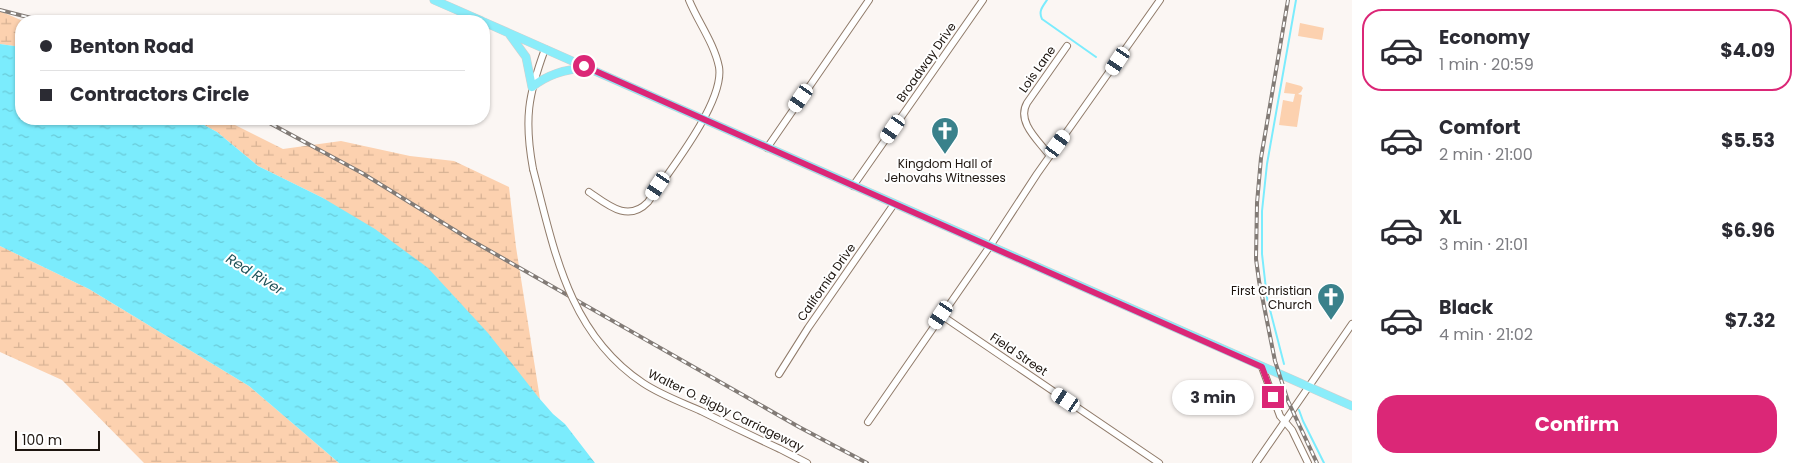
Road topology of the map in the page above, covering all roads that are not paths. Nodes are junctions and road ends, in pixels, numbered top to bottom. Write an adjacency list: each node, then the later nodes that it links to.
1 (434, 0): 6 (main road)
2 (689, 0): 13 (street)
3 (869, 0): 14 (street)
4 (983, 0): 16 (street, Broadway Drive)
5 (1160, 0): 15 (street)
6 (467, 15)
7 (490, 25): 8 (main road)
8 (508, 33): 10 (main road); 12 (main road)
9 (1067, 46): 15 (street, Lois Lane)
10 (545, 49): 11 (main road); 12 (street, Walter O. Bigby Carriageway)
11 (589, 68): 12 (main road); 13 (main road)
12 (532, 87): 28 (street, Walter O. Bigby Carriageway, bridge)
13 (704, 120): 14 (main road); 17 (street)
14 (767, 148): 16 (main road)
15 (1050, 156): 19 (street)
16 (853, 186): 18 (main road)
17 (589, 192)
18 (894, 204): 19 (main road); 23 (street, California Drive)
19 (990, 246): 20 (street); 22 (main road)
20 (941, 315): 26 (street); 29 (street, Field Street)
21 (1352, 324): 24 (street)
22 (1262, 367): 24 (main road); 27 (street)
23 (779, 374)
24 (1308, 387): 25 (main road); 27 (street)
25 (1352, 406)
26 (868, 422)
27 (1285, 422): 30 (street); 31 (street)
28 (807, 463)
29 (1159, 463)
30 (1256, 463)
31 (1308, 463)

